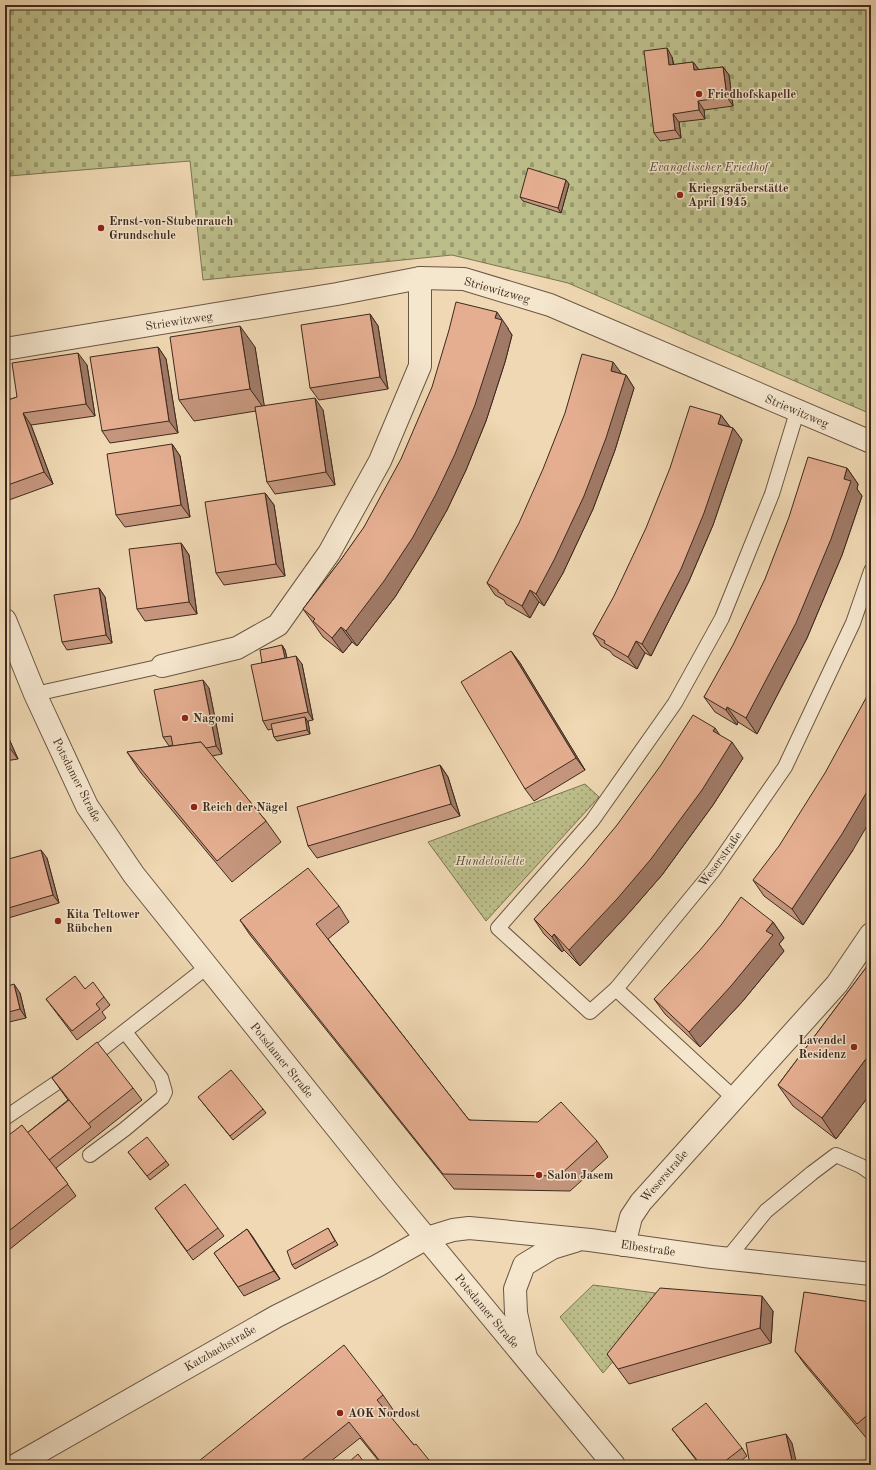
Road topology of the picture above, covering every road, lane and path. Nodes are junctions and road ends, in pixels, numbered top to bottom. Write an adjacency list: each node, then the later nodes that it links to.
1 (420, 278): 2 (street, Striewitzweg); 3 (street, Striewitzweg); 7 (street)
2 (5, 349)
3 (797, 412): 4 (street, Striewitzweg); 11 (lane, Weserstraße)
4 (871, 442)
5 (871, 571): 11 (lane, Weserstraße)
6 (5, 620): 8 (street, Potsdamer Straße)
7 (162, 666): 8 (lane)
8 (35, 694): 10 (street, Potsdamer Straße)
9 (871, 934): 13 (street, Weserstraße)
10 (207, 967): 12 (lane); 17 (street, Potsdamer Straße)
11 (616, 988): 13 (lane)
12 (125, 1032): 14 (lane); 15 (lane)
13 (734, 1098): 19 (street, Weserstraße)
14 (5, 1118)
15 (90, 1155)
16 (871, 1173): 20 (lane)
17 (427, 1238): 18 (street, Elbestraße); 22 (street, Potsdamer Straße); 23 (street, Katzbachstraße)
18 (583, 1239): 19 (street, Elbestraße); 22 (street)
19 (624, 1245): 20 (street, Elbestraße)
20 (727, 1258): 21 (street, Elbestraße)
21 (871, 1274)
22 (526, 1358): 24 (street, Potsdamer Straße)
23 (20, 1464)
24 (614, 1465)

